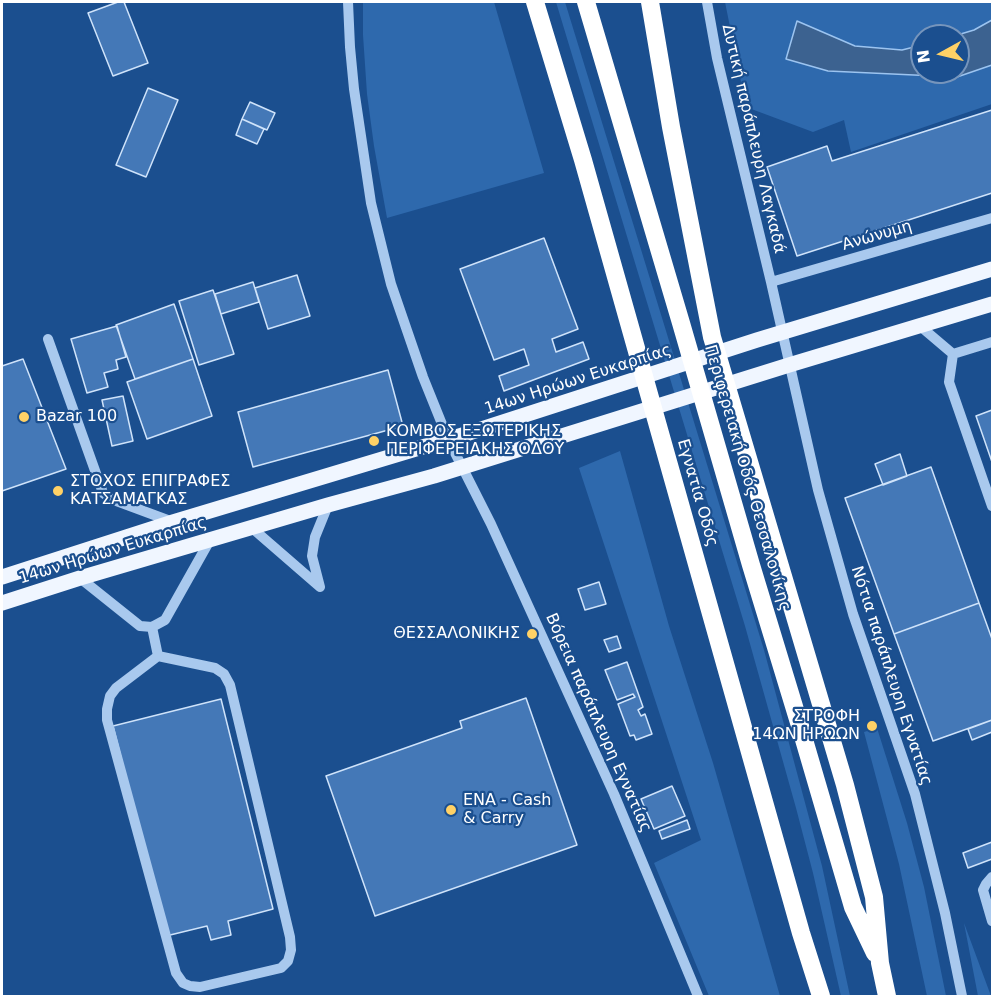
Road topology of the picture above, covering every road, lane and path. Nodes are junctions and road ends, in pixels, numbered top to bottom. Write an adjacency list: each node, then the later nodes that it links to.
1 (348, 2): 16 (street, Βόρεια παράπλευρη Εγνατίας)
2 (535, 2): 32 (highway, Εγνατία Οδός)
3 (586, 2): 30 (highway, Περιφερειακή Οδός Θεσσαλονίκης)
4 (650, 2): 30 (highway)
5 (707, 2): 8 (street, Δυτική παράπλευρη Λαγκαδά)
6 (993, 218): 8 (street, Ανώνυμη)
7 (993, 269): 11 (main road, 14ων Ηρώων Ευκαρπίας)
8 (771, 282): 11 (street, Δυτική παράπλευρη Λαγκαδά)
9 (993, 304): 10 (main road, 14ων Ηρώων Ευκαρπίας)
10 (920, 326): 14 (street); 15 (main road, 14ων Ηρώων Ευκαρπίας)
11 (782, 334): 15 (street, Νότια παράπλευρη Εγνατίας); 16 (main road, 14ων Ηρώων Ευκαρπίας)
12 (48, 339): 20 (street)
13 (993, 342): 14 (street)
14 (953, 354): 19 (street)
15 (789, 365): 17 (main road, 14ων Ηρώων Ευκαρπίας); 34 (street, Νότια παράπλευρη Εγνατίας)
16 (448, 439): 17 (street, Βόρεια παράπλευρη Εγνατίας); 20 (main road, 14ων Ηρώων Ευκαρπίας)
17 (462, 466): 18 (main road, 14ων Ηρώων Ευκαρπίας); 31 (street, Βόρεια παράπλευρη Εγνατίας)
18 (328, 505): 21 (main road, 14ων Ηρώων Ευκαρπίας); 21 (street)
19 (993, 507)
20 (173, 522): 23 (main road, 14ων Ηρώων Ευκαρπίας)
21 (252, 528): 22 (main road, 14ων Ηρώων Ευκαρπίας)
22 (210, 540): 24 (main road, 14ων Ηρώων Ευκαρπίας); 26 (street)
23 (2, 577)
24 (80, 578): 25 (main road, 14ων Ηρώων Ευκαρπίας); 26 (street)
25 (2, 603)
26 (152, 627): 27 (street)
27 (158, 656): 27 (street)
28 (993, 877): 29 (street)
29 (993, 921)
30 (880, 963): 33 (highway)
31 (698, 996)
32 (821, 996)
33 (887, 996)
34 (962, 996)

